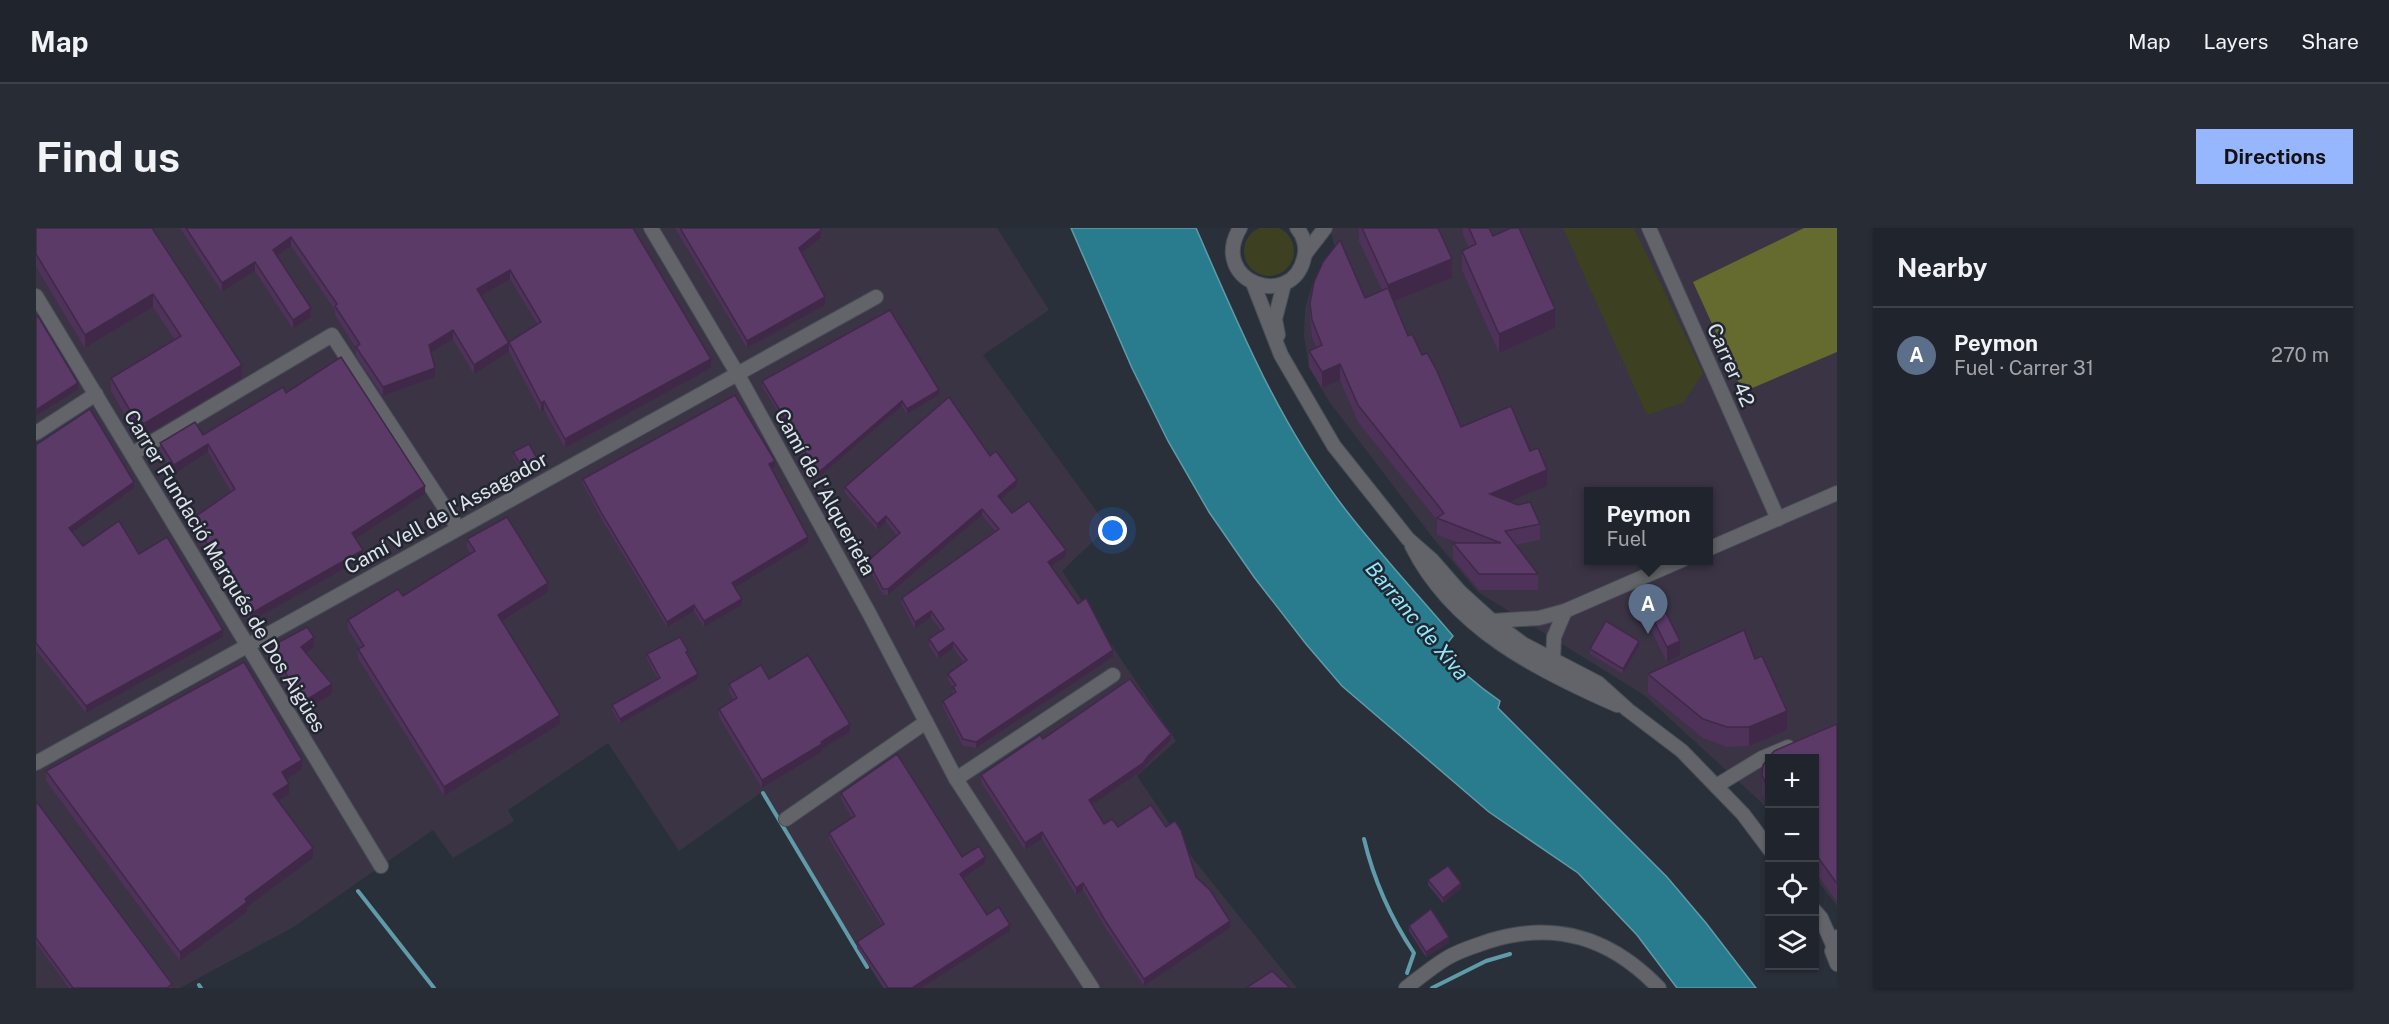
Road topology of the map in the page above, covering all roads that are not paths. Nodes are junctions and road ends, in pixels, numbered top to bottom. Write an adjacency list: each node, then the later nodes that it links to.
1 (651, 228): 12 (street, Camí de l'Alquerieta)
2 (1297, 228): 6 (street)
3 (1325, 228): 6 (street)
4 (1649, 228): 17 (street, Carrer 42)
5 (1234, 231): 7 (street)
6 (1305, 254): 8 (street)
7 (1253, 283): 8 (street); 11 (street)
8 (1284, 284): 11 (street)
9 (36, 296): 13 (street, Carrer Fundació Marqués de Dos Aigües)
10 (876, 297): 12 (street, Camí Vell de l'Assagador)
11 (1281, 355): 19 (street)
12 (737, 373): 18 (street, Camí Vell de l'Assagador); 28 (street, Camí de l'Alquerieta)
13 (96, 394): 14 (street); 15 (street, Carrer Fundació Marqués de Dos Aigües)
14 (36, 433)
15 (132, 454): 18 (street); 24 (street, Carrer Fundació Marqués de Dos Aigües)
16 (1837, 493): 17 (street)
17 (1778, 519): 20 (street)
18 (458, 528): 24 (street, Camí Vell de l'Assagador)
19 (1408, 539): 23 (street); 27 (street)
20 (1713, 547)
21 (1673, 565): 22 (street)
22 (1565, 611): 23 (street); 25 (street)
23 (1492, 621): 25 (street)
24 (247, 647): 30 (street, Camí Vell de l'Assagador); 35 (street, Carrer Fundació Marqués de Dos Aigües)
25 (1553, 660): 27 (street)
26 (1113, 675): 31 (street)
27 (1628, 710): 32 (street)
28 (926, 722): 31 (street, Camí de l'Alquerieta); 33 (street)
29 (1805, 740): 32 (street)
30 (36, 763)
31 (956, 779): 41 (street, Camí de l'Alquerieta)
32 (1716, 786): 34 (street)
33 (786, 819)
34 (1765, 843)
35 (381, 866)
36 (1819, 915): 38 (street)
37 (1819, 916): 39 (street)
38 (1837, 927)
39 (1835, 941): 40 (street)
40 (1837, 964)
41 (1092, 988)
42 (1406, 988): 43 (street)
43 (1659, 988)

